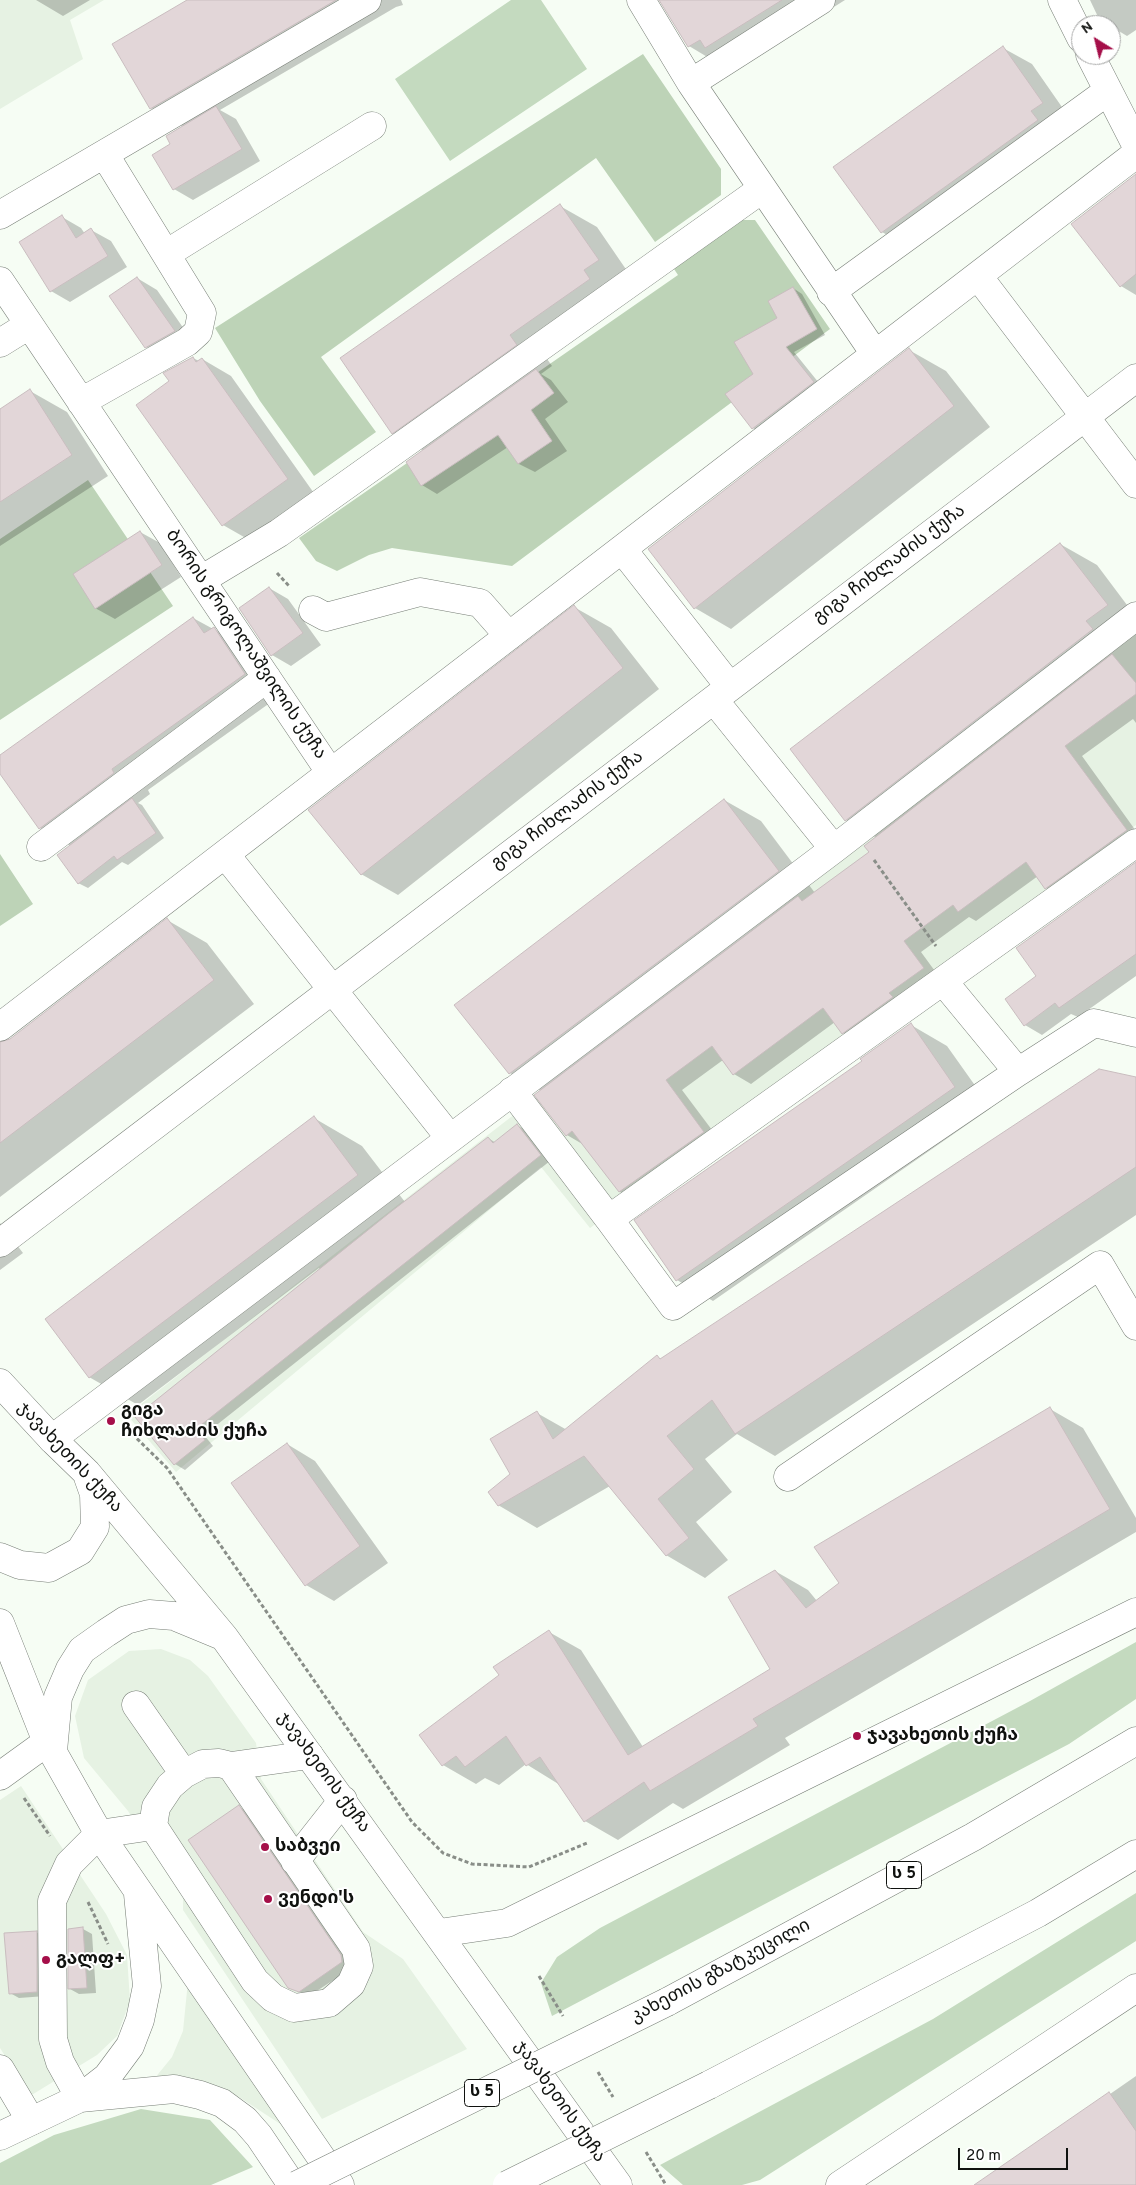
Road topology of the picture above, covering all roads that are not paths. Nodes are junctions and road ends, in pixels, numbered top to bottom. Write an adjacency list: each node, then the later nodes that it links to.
1 (368, 0): 12 (main road)
2 (641, 0): 7 (main road)
3 (821, 0): 7 (main road)
4 (1062, 0): 5 (main road)
5 (1071, 18)
6 (1095, 65): 8 (main road)
7 (691, 82): 13 (main road)
8 (1108, 91): 10 (main road); 18 (main road)
9 (372, 126): 15 (main road)
10 (1136, 145)
11 (1136, 154): 16 (main road)
12 (105, 155): 14 (main road); 15 (main road)
13 (762, 189): 18 (main road); 27 (main road)
14 (0, 215)
15 (166, 254): 23 (main road)
16 (978, 276): 21 (main road); 24 (main road)
17 (0, 281): 19 (main road, ბორის გრიგოლაშვილის ქუჩა)
18 (831, 292): 21 (main road)
19 (29, 325): 20 (main road); 23 (main road, ბორის გრიგოლაშვილის ქუჩა)
20 (0, 343)
21 (875, 354): 26 (main road)
22 (1136, 378): 24 (main road, გიგა ჩიხლაძის ქუჩა)
23 (81, 402): 27 (main road, ბორის გრიგოლაშვილის ქუჩა)
24 (1085, 416): 25 (main road); 32 (main road, გიგა ჩიხლაძის ქუჩა)
25 (1136, 484)
26 (622, 549): 30 (main road); 32 (main road)
27 (201, 580): 31 (main road, ბორის გრიგოლაშვილის ქუჩა)
28 (313, 610): 30 (main road)
29 (1136, 616): 34 (main road)
30 (509, 636): 33 (main road)
31 (268, 678): 33 (main road, ბორის გრიგოლაშვილის ქუჩა); 36 (main road)
32 (722, 693): 34 (main road); 39 (main road, გიგა ჩიხლაძის ქუჩა)
33 (330, 772): 37 (main road, ბორის გრიგოლაშვილის ქუჩა)
34 (844, 841): 43 (main road)
35 (1136, 842): 38 (main road)
36 (41, 847)
37 (225, 854): 39 (main road); 40 (main road, ბორის გრიგოლაშვილის ქუჩა)
38 (949, 976): 42 (main road); 45 (main road)
39 (332, 991): 44 (main road); 46 (main road, გიგა ჩიხლაძის ქუჩა)
40 (0, 1027)
41 (1136, 1033): 42 (main road)
42 (1018, 1072): 45 (main road)
43 (512, 1091): 44 (main road); 45 (main road)
44 (450, 1138): 49 (main road)
45 (609, 1219)
46 (0, 1243)
47 (1136, 1326): 51 (main road)
48 (0, 1383): 49 (main road, ჯავახეთის ქუჩა)
49 (52, 1439): 50 (main road, ჯავახეთის ქუჩა)
50 (87, 1473): 52 (main road); 55 (main road, ჯავახეთის ქუჩა)
51 (788, 1477)
52 (0, 1557)
53 (1136, 1612): 70 (main road)
54 (0, 1623): 56 (main road)
55 (224, 1637): 59 (main road); 60 (main road, ჯავახეთის ქუჩა)
56 (7, 1661): 59 (main road)
57 (136, 1705): 62 (main road)
58 (1136, 1741): 77 (main road, კახეთის გზატკეცილი / ს 5, bridge)
59 (50, 1747): 63 (main road); 66 (main road)
60 (309, 1755): 61 (main road); 64 (main road, ჯავახეთის ქუჩა)
61 (231, 1766): 62 (main road); 68 (main road)
62 (184, 1774): 65 (main road)
63 (0, 1776)
64 (343, 1800): 68 (main road); 70 (main road, ჯავახეთის ქუჩა)
65 (153, 1826): 66 (main road); 68 (main road)
66 (99, 1834): 69 (main road); 73 (main road)
67 (1136, 1854): 79 (main road, bridge)
68 (295, 1860)
69 (138, 1892): 73 (main road); 78 (main road)
70 (439, 1933): 80 (main road, ჯავახეთის ქუჩა)
71 (1136, 1988): 81 (main road)
72 (0, 2068): 74 (main road)
73 (80, 2098): 74 (main road); 76 (main road)
74 (31, 2121): 75 (main road)
75 (0, 2136)
76 (292, 2185)
77 (296, 2185)
78 (340, 2185)
79 (507, 2185)
80 (618, 2185)
81 (840, 2185)

